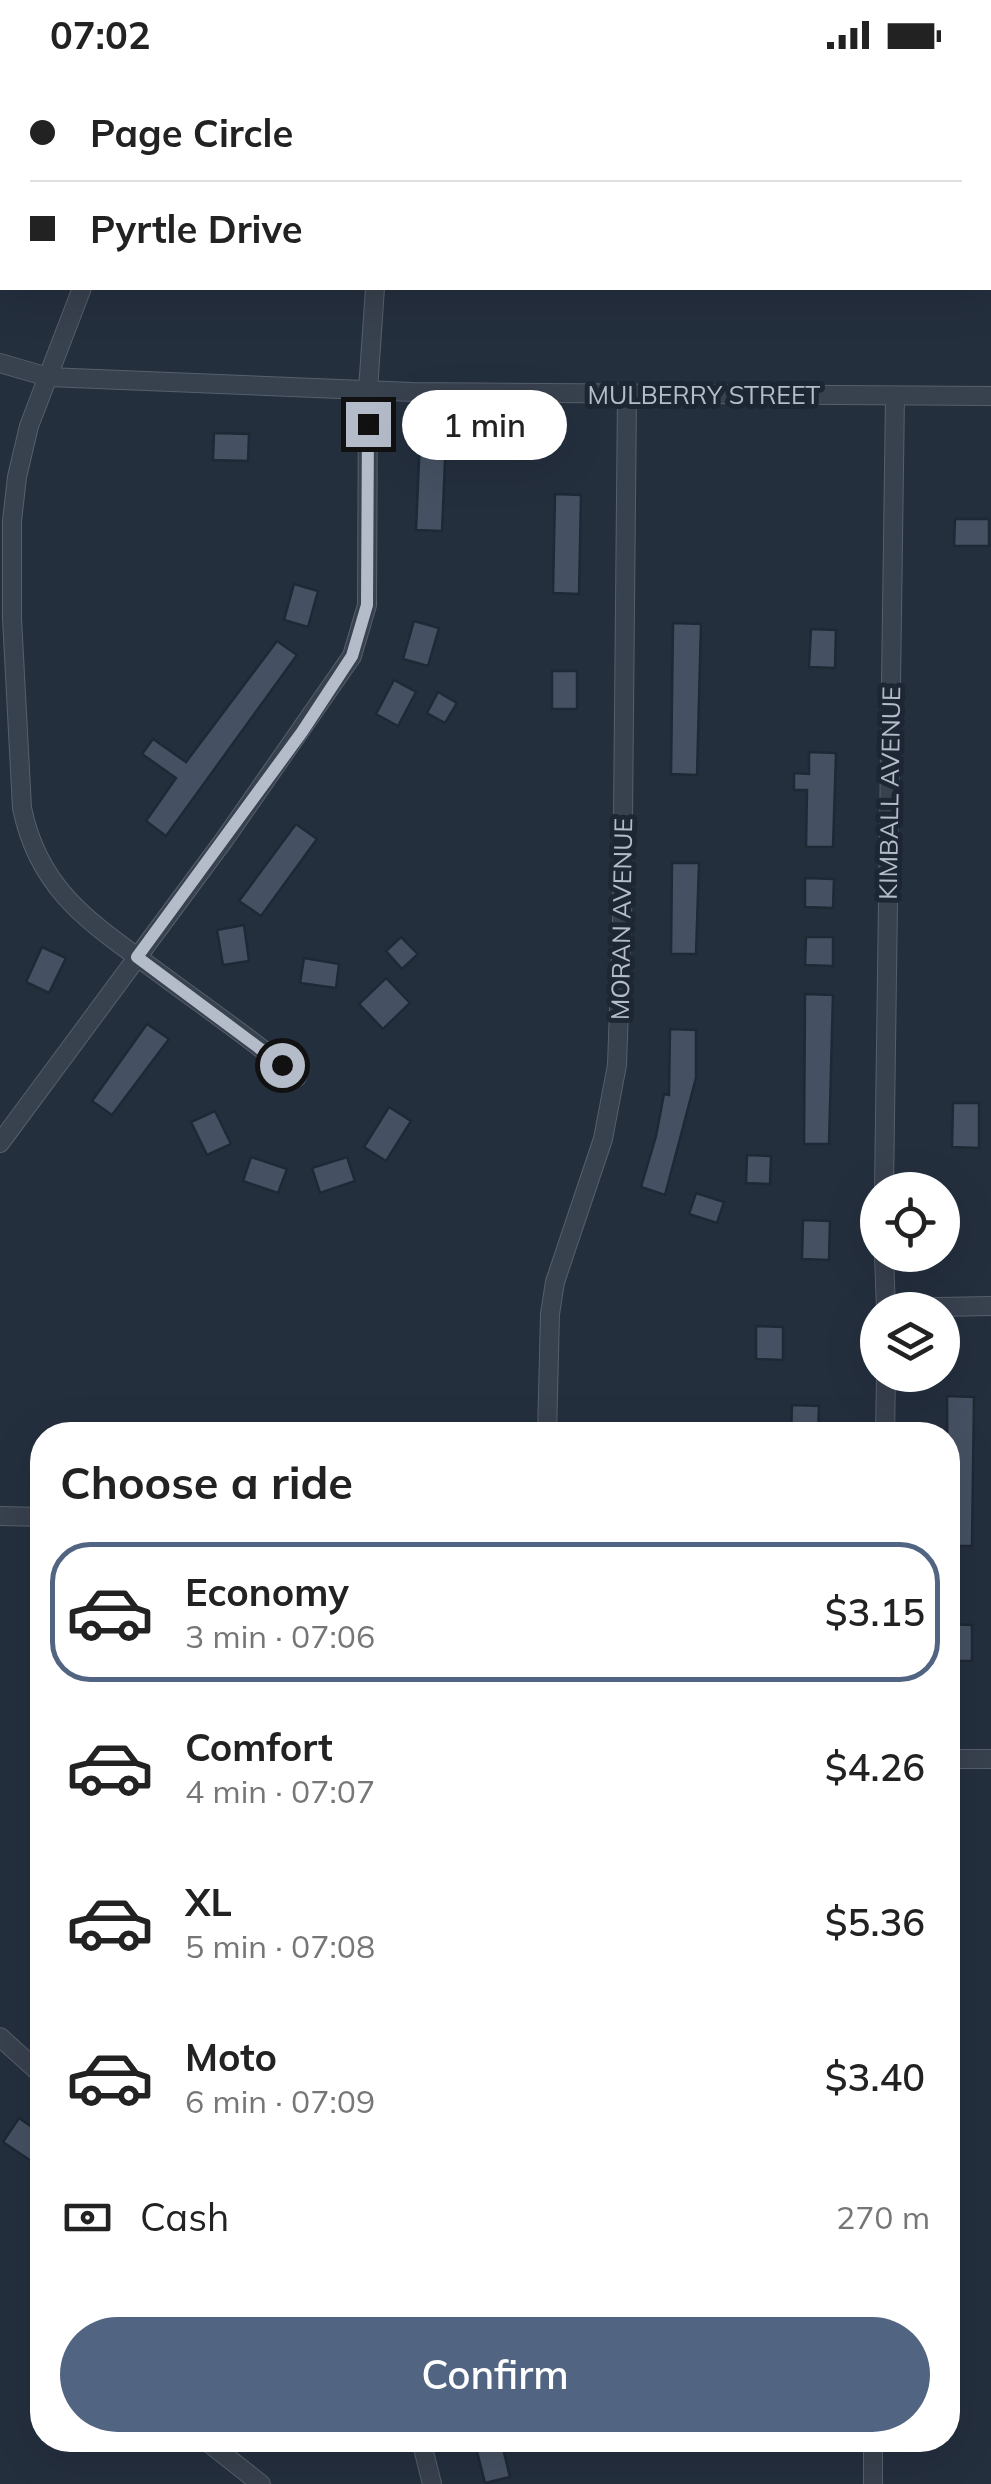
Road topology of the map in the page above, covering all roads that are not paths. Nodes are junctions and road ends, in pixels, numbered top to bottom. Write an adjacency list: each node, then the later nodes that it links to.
1 (81, 290): 4 (street)
2 (375, 290): 5 (street)
3 (0, 362): 4 (street, MULBERRY STREET)
4 (48, 377): 5 (street, MULBERRY STREET); 9 (street)
5 (368, 390): 6 (street, MULBERRY STREET); 10 (street)
6 (627, 394): 7 (street, MULBERRY STREET); 17 (street, MORAN AVENUE)
7 (895, 396): 8 (street, MULBERRY STREET); 13 (street, KIMBALL AVENUE)
8 (991, 396)
9 (6, 619): 10 (street)
10 (137, 957): 11 (street); 12 (street)
11 (296, 1077)
12 (0, 1144)
13 (884, 1172)
14 (991, 1306): 15 (street)
15 (960, 1307)
16 (886, 1392): 18 (street)
17 (547, 1422)
18 (886, 1422)
19 (0, 1516): 20 (street)
20 (30, 1517)
21 (960, 1758): 22 (street)
22 (991, 1759)
23 (0, 2037): 24 (street)
24 (30, 2064)
25 (220, 2452): 28 (street)
26 (424, 2452): 29 (street)
27 (873, 2452): 30 (street)
28 (261, 2484)
29 (432, 2484)
30 (872, 2484)

